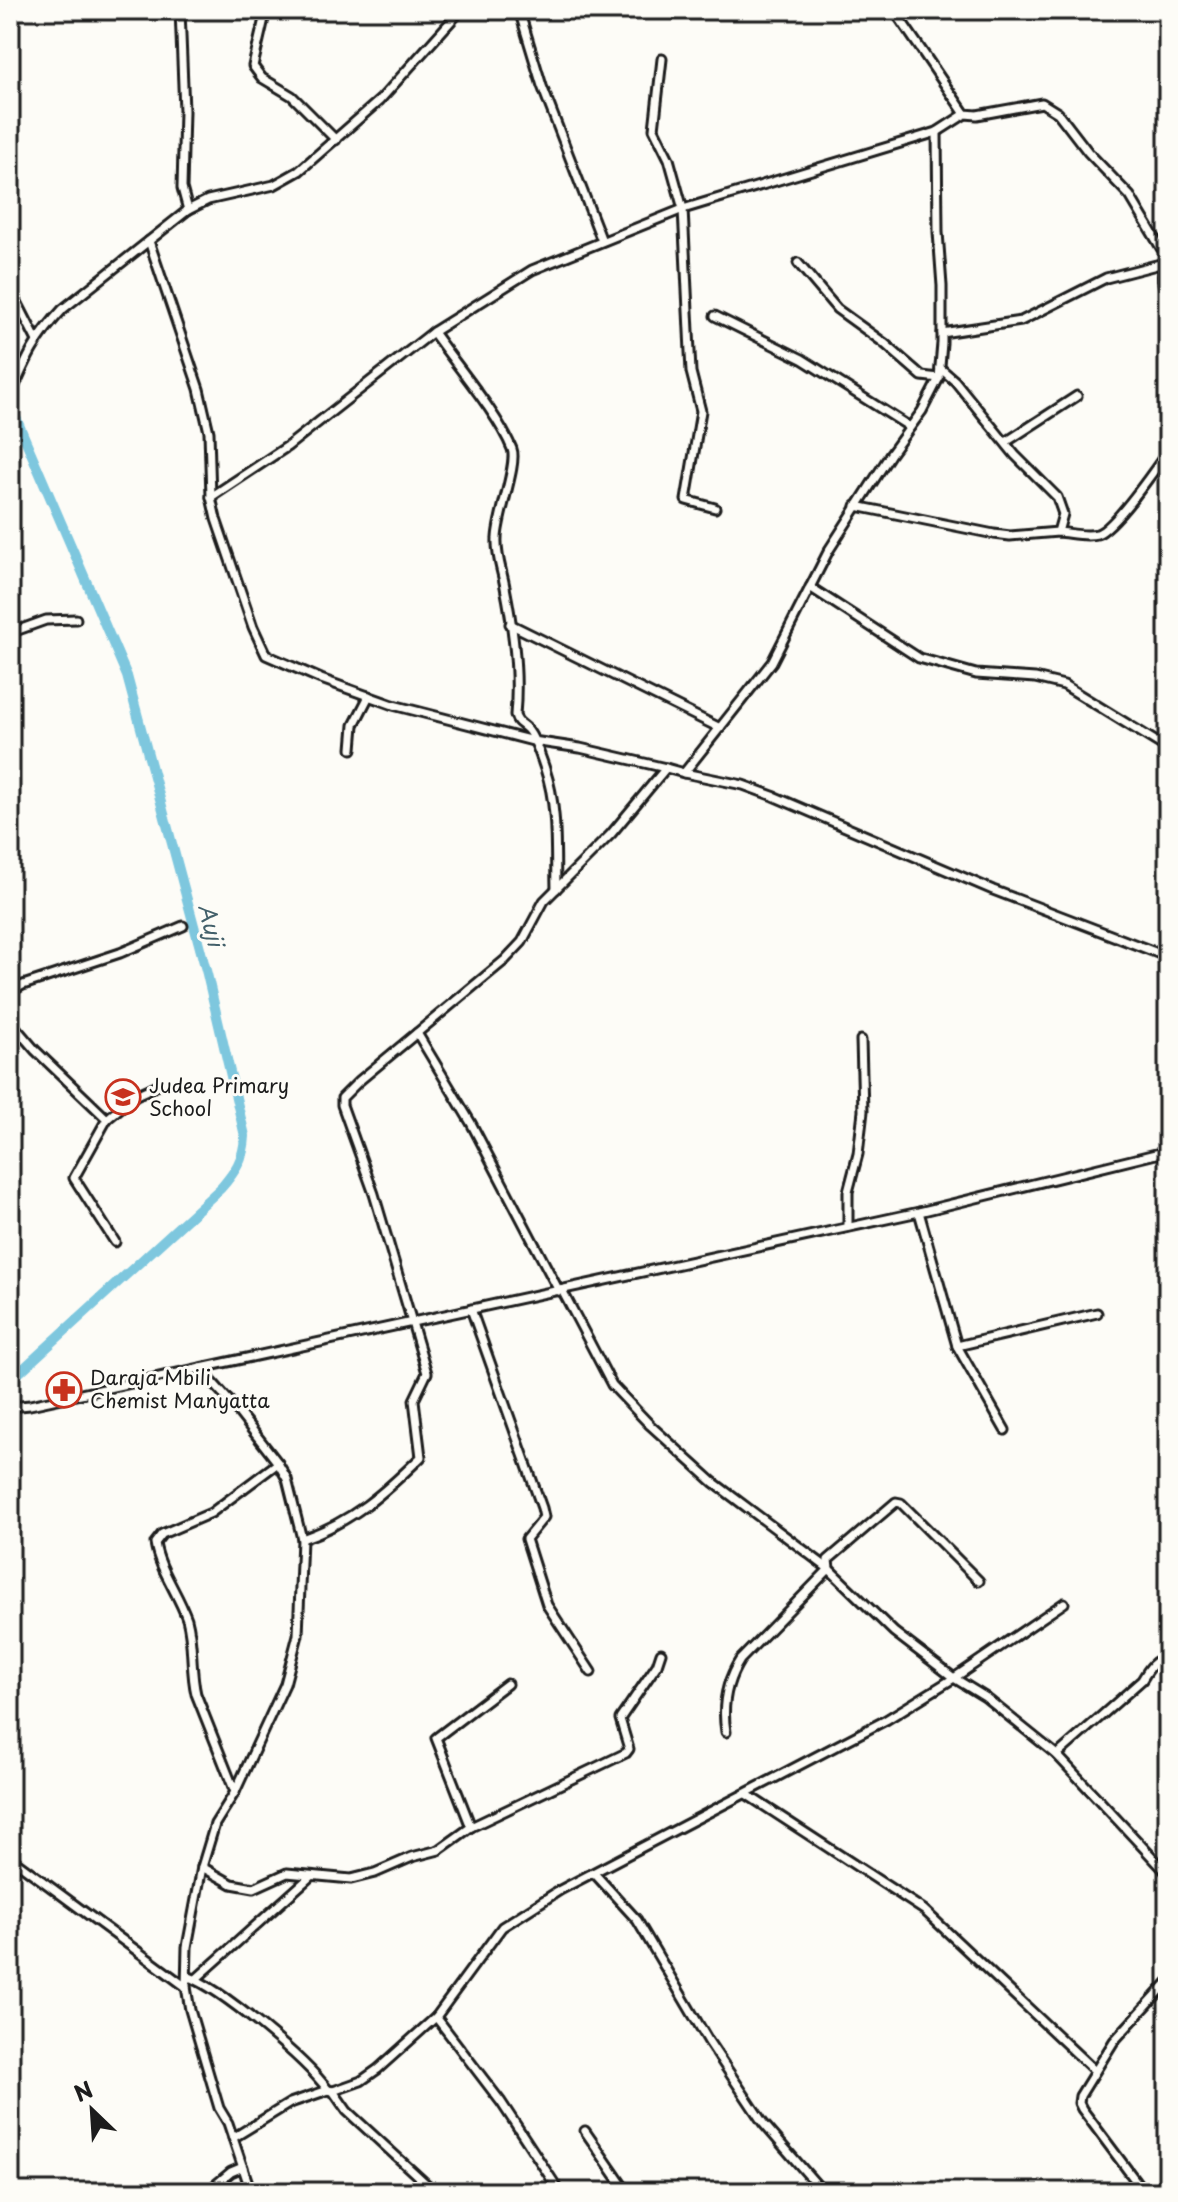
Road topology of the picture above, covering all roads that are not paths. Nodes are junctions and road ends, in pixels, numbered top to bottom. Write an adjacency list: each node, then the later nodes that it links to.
1 (180, 10): 11 (street)
2 (266, 10): 9 (street)
3 (461, 10): 9 (street)
4 (519, 10): 13 (street)
5 (894, 10): 7 (street)
6 (662, 59): 10 (street)
7 (965, 114): 8 (street); 14 (street)
8 (937, 132): 10 (street); 21 (street)
9 (336, 140): 11 (street)
10 (683, 209): 13 (street); 32 (street)
11 (188, 210): 12 (street)
12 (149, 241): 22 (street); 30 (street)
13 (602, 241): 20 (street)
14 (1167, 253): 16 (street)
15 (798, 263): 24 (street)
16 (1164, 263): 18 (street); 21 (street)
17 (10, 288): 22 (street)
18 (1168, 298)
19 (715, 316): 27 (street)
20 (433, 332): 30 (street); 36 (street)
21 (942, 333): 23 (street)
22 (37, 341): 26 (street)
23 (940, 368): 24 (street); 28 (street)
24 (939, 378): 27 (street)
25 (1077, 396): 28 (street)
26 (10, 397)
27 (910, 427): 31 (street)
28 (1006, 442): 33 (street)
29 (1168, 451): 33 (street)
30 (211, 497): 38 (street)
31 (856, 506): 33 (street); 34 (street)
32 (715, 508)
33 (1058, 532)
34 (810, 587): 39 (street); 42 (street)
35 (76, 619): 37 (street)
36 (510, 624): 39 (street); 40 (street)
37 (10, 633)
38 (369, 696): 40 (street); 41 (street)
39 (720, 728): 44 (street)
40 (533, 741): 43 (street); 45 (street)
41 (352, 749)
42 (1168, 749)
43 (666, 768): 44 (street); 45 (street)
44 (684, 773): 47 (street)
45 (556, 889): 50 (street)
46 (183, 926): 48 (street)
47 (1168, 957)
48 (10, 992)
49 (10, 1021): 53 (street)
50 (417, 1033): 58 (street); 61 (street)
51 (861, 1040): 56 (street)
52 (158, 1085): 53 (street)
53 (107, 1119): 57 (street)
54 (1168, 1151): 55 (street)
55 (919, 1212): 56 (street); 62 (street)
56 (848, 1227): 58 (street)
57 (115, 1242)
58 (560, 1290): 59 (street); 68 (street)
59 (471, 1309): 61 (street); 73 (street)
60 (1097, 1313): 62 (street)
61 (412, 1322): 63 (street); 67 (street)
62 (957, 1346): 65 (street)
63 (200, 1368): 64 (street); 66 (street)
64 (10, 1409)
65 (1005, 1430)
66 (278, 1463): 67 (street); 78 (street)
67 (302, 1539): 78 (street)
68 (829, 1569): 69 (street); 74 (street); 76 (street)
69 (979, 1581)
70 (1064, 1603): 74 (street)
71 (661, 1653): 80 (street)
72 (1168, 1658): 77 (street)
73 (591, 1672)
74 (954, 1678): 77 (street); 79 (street)
75 (507, 1684): 80 (street)
76 (726, 1732)
77 (1057, 1755): 84 (street)
78 (235, 1792): 82 (street)
79 (746, 1794): 83 (street); 91 (street)
80 (471, 1827): 85 (street)
81 (10, 1857): 89 (street)
82 (202, 1867): 85 (street); 86 (street)
83 (594, 1873): 90 (street); 101 (street)
84 (1168, 1874)
85 (311, 1876): 87 (street)
86 (187, 1976): 87 (street); 89 (street)
87 (196, 1979): 92 (street)
88 (1168, 1982): 91 (street)
89 (186, 1987): 94 (street)
90 (436, 2017): 92 (street); 99 (street)
91 (1095, 2071): 102 (street)
92 (331, 2090): 94 (street); 98 (street)
93 (585, 2131): 100 (street)
94 (233, 2138): 95 (street)
95 (243, 2167): 96 (street); 97 (street)
96 (207, 2192)
97 (251, 2192)
98 (435, 2192)
99 (560, 2192)
100 (627, 2192)
101 (823, 2192)
102 (1141, 2192)

